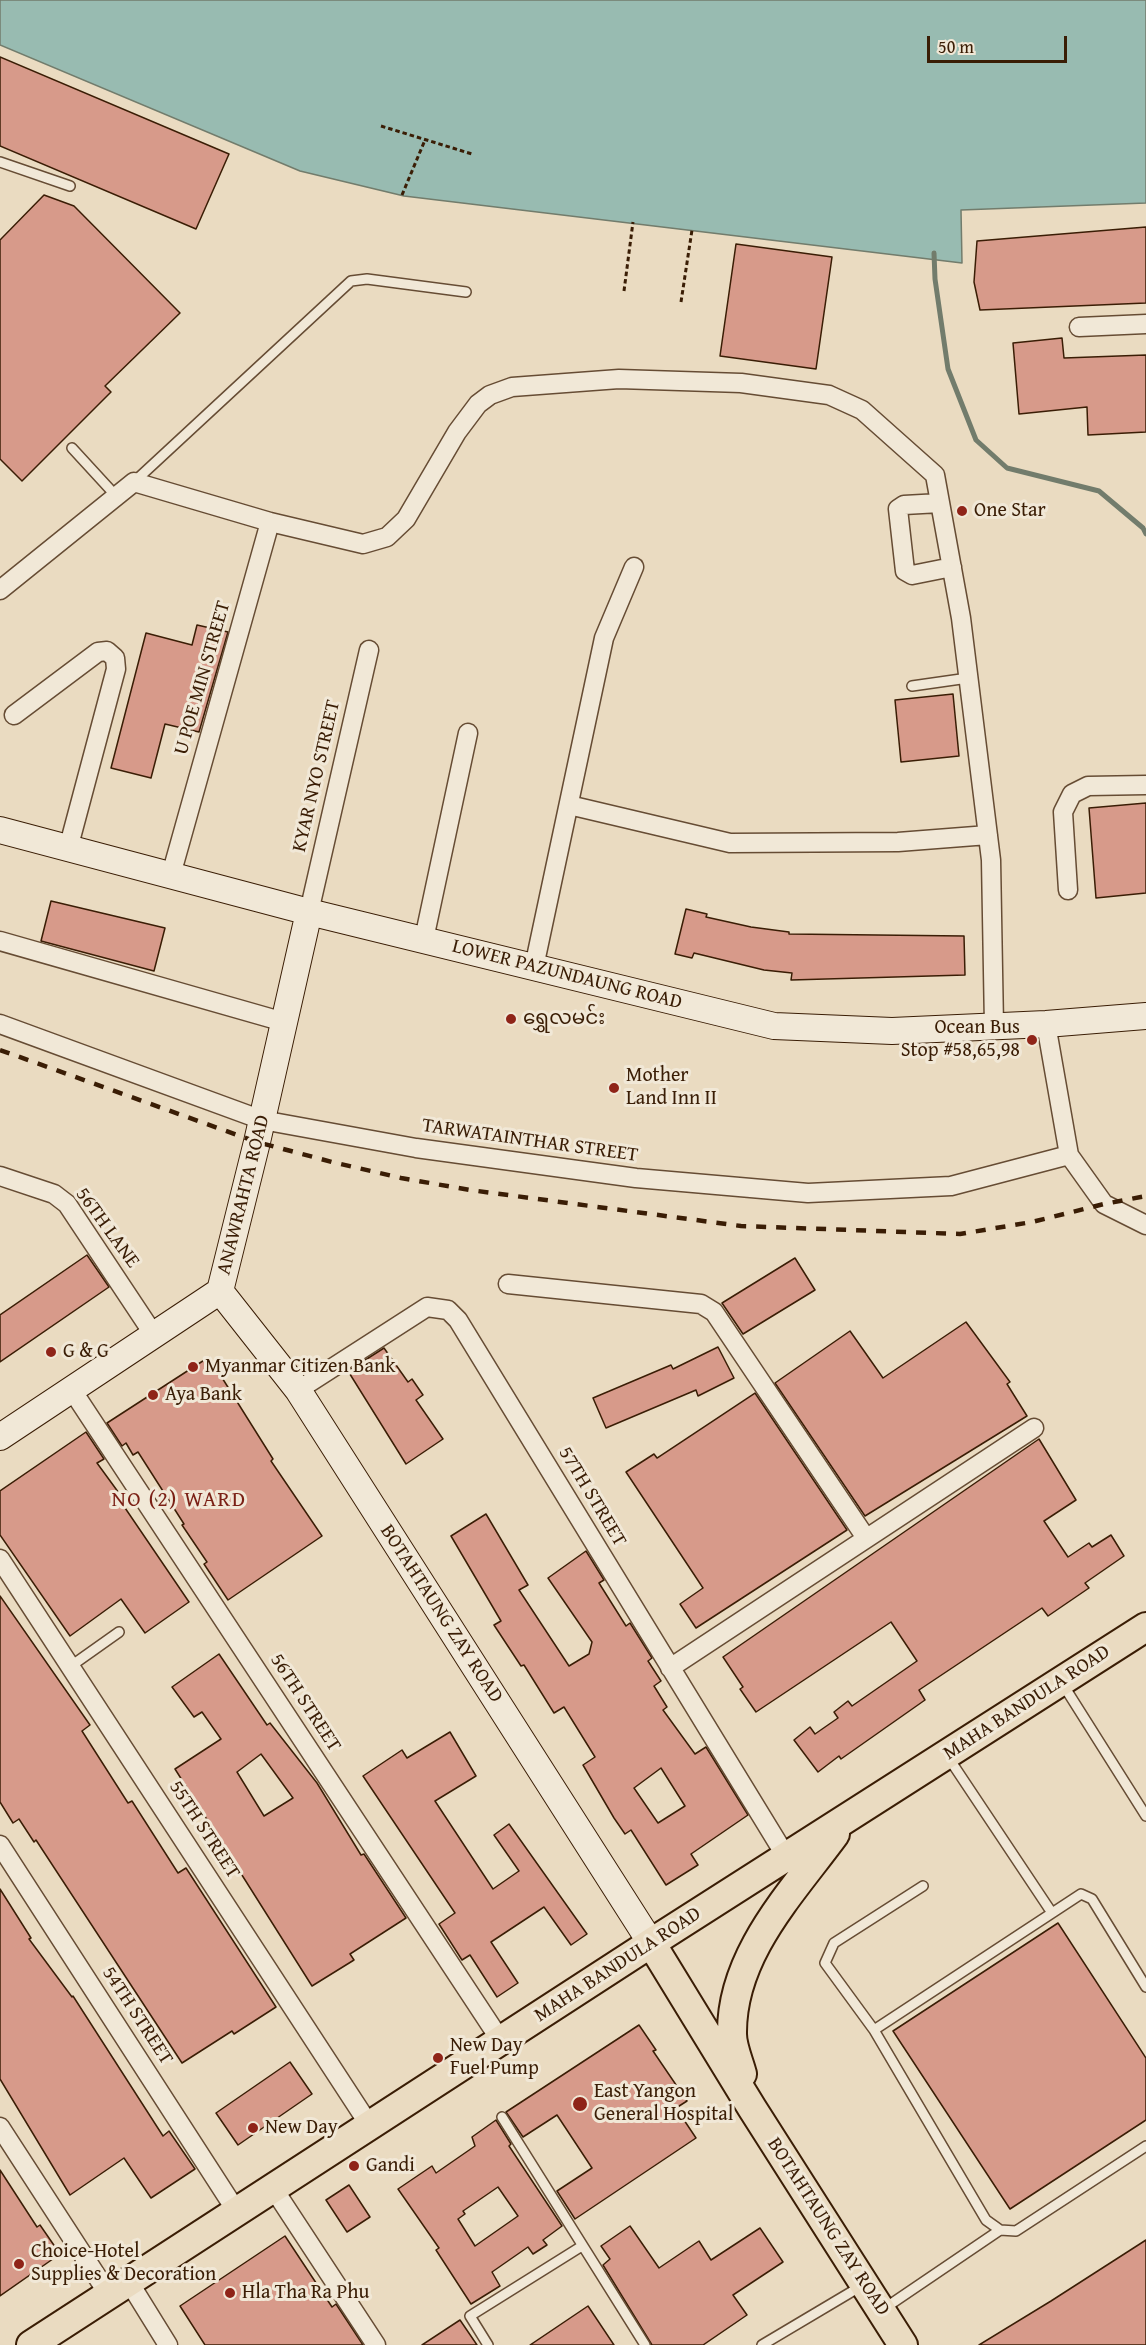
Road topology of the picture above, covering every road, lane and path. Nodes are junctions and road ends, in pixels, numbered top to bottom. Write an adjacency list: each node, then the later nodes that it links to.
1 (381, 126): 2 (path)
2 (425, 140): 3 (path); 6 (path)
3 (472, 154)
4 (0, 162): 5 (lane)
5 (70, 186)
6 (402, 195)
7 (633, 222): 9 (path)
8 (692, 230): 11 (path)
9 (624, 291)
10 (466, 292): 15 (lane)
11 (681, 302)
12 (1146, 324): 13 (street)
13 (1079, 327)
14 (72, 448): 16 (lane)
15 (134, 482): 16 (street); 18 (street)
16 (117, 497): 21 (street)
17 (940, 503): 18 (street); 20 (street); 20 (street)
18 (270, 522): 32 (street, U POE MIN STREET)
19 (634, 567): 28 (street)
20 (952, 567): 23 (street)
21 (0, 590)
22 (369, 650): 34 (street, KYAR NYO STREET)
23 (968, 678): 24 (lane); 30 (street)
24 (912, 686)
25 (14, 715): 31 (street)
26 (468, 733): 35 (street)
27 (1146, 785): 33 (street)
28 (569, 806): 30 (street); 37 (street)
29 (0, 830): 31 (main road, LOWER PAZUNDAUNG ROAD)
30 (988, 835): 42 (street)
31 (68, 849): 32 (main road, LOWER PAZUNDAUNG ROAD)
32 (171, 875): 34 (main road, LOWER PAZUNDAUNG ROAD)
33 (1068, 890)
34 (309, 912): 35 (main road, LOWER PAZUNDAUNG ROAD); 39 (main road, ANAWRAHTA ROAD)
35 (424, 939): 37 (main road, LOWER PAZUNDAUNG ROAD)
36 (0, 940): 39 (street)
37 (534, 967): 42 (main road, LOWER PAZUNDAUNG ROAD)
38 (1146, 1016): 41 (main road, LOWER PAZUNDAUNG ROAD)
39 (284, 1022): 43 (main road, ANAWRAHTA ROAD)
40 (0, 1024): 43 (street, TARWATAINTHAR STREET)
41 (1046, 1024): 42 (main road, LOWER PAZUNDAUNG ROAD); 44 (street)
42 (994, 1026)
43 (262, 1120): 44 (street, TARWATAINTHAR STREET); 48 (main road, ANAWRAHTA ROAD)
44 (1069, 1155): 46 (street)
45 (0, 1176): 49 (street, 56TH LANE)
46 (1146, 1225)
47 (508, 1284): 54 (street)
48 (220, 1291): 49 (main road, ANAWRAHTA ROAD); 51 (main road, BOTAHTAUNG ZAY ROAD)
49 (154, 1335): 50 (main road, ANAWRAHTA ROAD)
50 (72, 1390): 53 (main road, ANAWRAHTA ROAD); 71 (street, 56TH STREET)
51 (298, 1390): 59 (street, 57TH STREET); 68 (main road, BOTAHTAUNG ZAY ROAD)
52 (1034, 1428): 54 (street)
53 (1, 1434)
54 (866, 1538): 59 (street)
55 (0, 1559): 58 (street, 55TH STREET)
56 (1146, 1627): 60 (main road, MAHA BANDULA ROAD)
57 (119, 1632): 58 (lane)
58 (71, 1666): 74 (street, 55TH STREET)
59 (670, 1668): 65 (street, 57TH STREET)
60 (1061, 1681): 61 (main road, MAHA BANDULA ROAD); 62 (lane)
61 (947, 1755): 63 (main road, MAHA BANDULA ROAD); 67 (lane)
62 (1146, 1816)
63 (845, 1821): 65 (main road, MAHA BANDULA ROAD); 72 (main road)
64 (0, 1845): 78 (street, 54TH STREET)
65 (787, 1858): 68 (main road, MAHA BANDULA ROAD)
66 (923, 1886): 70 (lane)
67 (1052, 1913): 69 (lane); 70 (lane)
68 (651, 1943): 71 (main road, MAHA BANDULA ROAD); 72 (main road, BOTAHTAUNG ZAY ROAD)
69 (1146, 1987)
70 (874, 2030): 79 (lane)
71 (501, 2041): 74 (main road, MAHA BANDULA ROAD)
72 (752, 2108): 81 (main road, BOTAHTAUNG ZAY ROAD)
73 (502, 2117): 80 (lane)
74 (370, 2126): 77 (main road, MAHA BANDULA ROAD)
75 (0, 2127): 82 (street)
76 (1146, 2146): 79 (lane)
77 (273, 2188): 78 (main road, MAHA BANDULA ROAD); 86 (street)
78 (237, 2212): 82 (main road, MAHA BANDULA ROAD)
79 (1000, 2230): 83 (lane)
80 (582, 2246): 87 (lane); 88 (lane)
81 (864, 2284): 83 (main road, BOTAHTAUNG ZAY ROAD); 89 (lane)
82 (118, 2288): 84 (main road, MAHA BANDULA ROAD); 85 (street)
83 (881, 2310): 90 (main road, BOTAHTAUNG ZAY ROAD)
84 (31, 2345)
85 (168, 2345)
86 (376, 2345)
87 (488, 2345)
88 (645, 2345)
89 (762, 2345)
90 (903, 2345)

